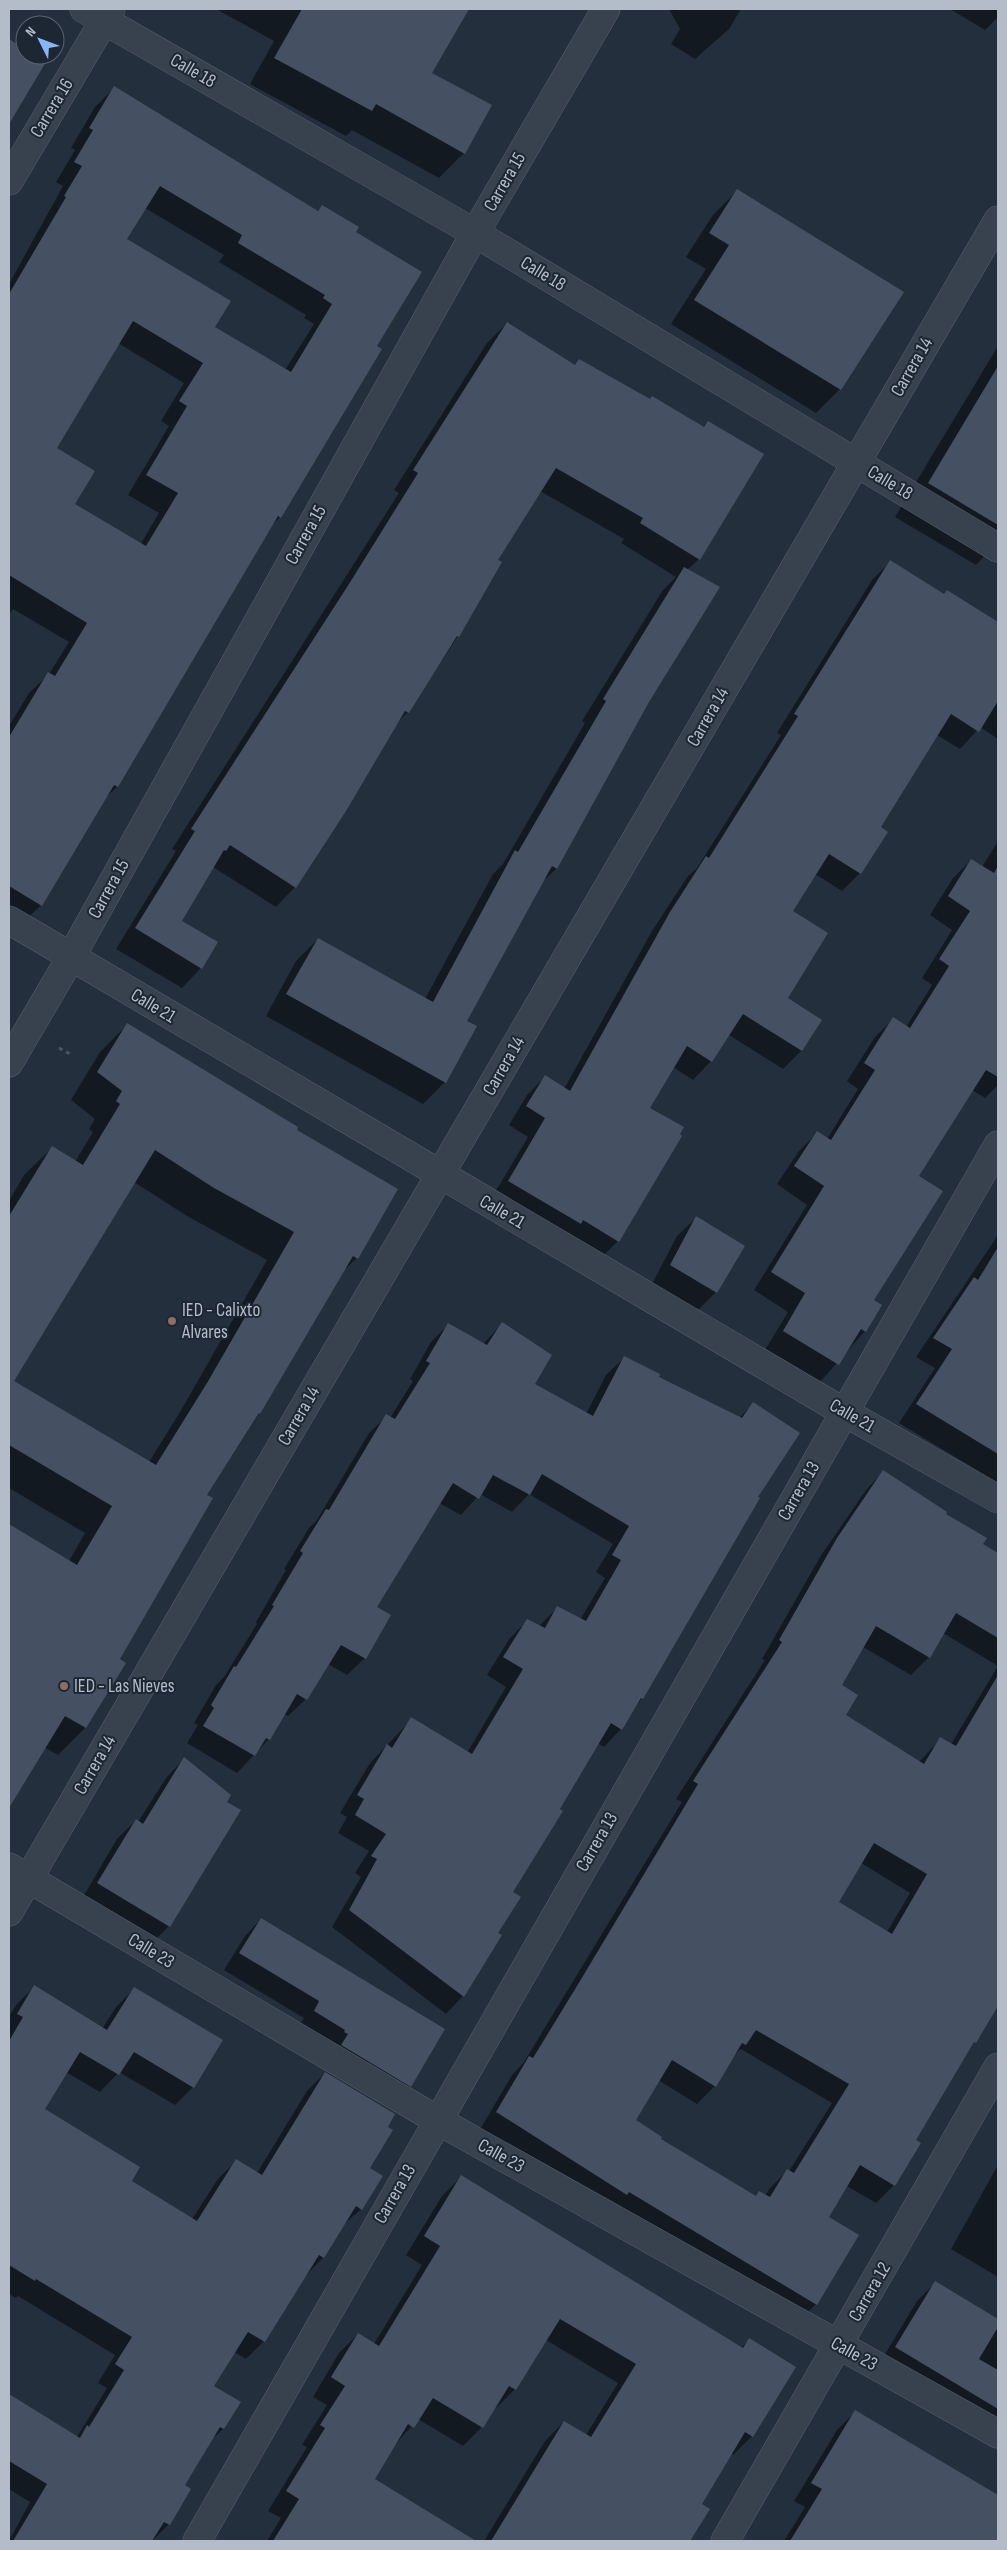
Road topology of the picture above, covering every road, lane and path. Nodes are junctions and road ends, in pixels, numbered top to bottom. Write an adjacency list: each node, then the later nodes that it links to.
1 (606, 9): 5 (street, Carrera 15)
2 (100, 13): 3 (street, Carrera 16); 5 (street, Calle 18)
3 (9, 181)
4 (998, 220): 6 (street, Carrera 14)
5 (474, 233): 6 (street, Calle 18); 9 (street, Carrera 15)
6 (856, 463): 7 (street, Calle 18); 12 (street, Carrera 14)
7 (998, 548)
8 (9, 920): 9 (street, Calle 21)
9 (71, 957): 10 (street, Carrera 15); 12 (street, Calle 21)
10 (9, 1062)
11 (998, 1145): 13 (street, Carrera 13)
12 (440, 1175): 13 (street, Calle 21); 15 (street, Carrera 14)
13 (844, 1412): 14 (street, Calle 21); 18 (street, Carrera 13)
14 (998, 1499)
15 (19, 1873): 16 (street, Carrera 14); 18 (street, Calle 23)
16 (9, 1912)
17 (998, 2068): 19 (street, Carrera 12)
18 (437, 2120): 19 (street, Calle 23); 21 (street, Carrera 13)
19 (839, 2346): 20 (street, Calle 23); 22 (street, Carrera 12)
20 (998, 2434)
21 (196, 2541)
22 (725, 2541)

